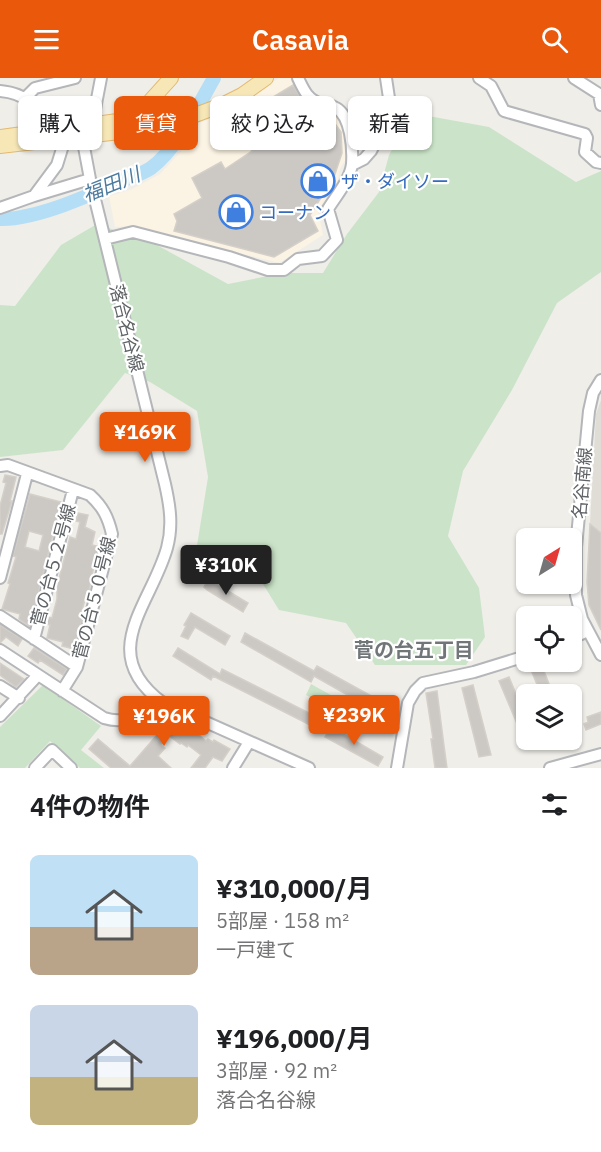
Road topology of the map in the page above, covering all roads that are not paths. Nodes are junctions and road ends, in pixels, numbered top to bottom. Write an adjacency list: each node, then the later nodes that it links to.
1 (75, 78): 12 (street)
2 (101, 78): 13 (street)
3 (171, 78): 14 (main road)
4 (252, 78): 15 (main road)
5 (266, 78): 16 (main road)
6 (298, 78): 25 (street)
7 (386, 78): 25 (street)
8 (479, 78): 24 (street)
9 (574, 78): 17 (street)
10 (0, 91): 11 (street)
11 (21, 96)
12 (27, 96)
13 (95, 96)
14 (155, 96)
15 (226, 96)
16 (239, 96)
17 (601, 105)
18 (18, 135): 19 (main road)
19 (0, 137)
20 (18, 144): 21 (main road)
21 (0, 146)
22 (61, 150): 27 (street)
23 (87, 150): 26 (street, 落合名谷線)
24 (601, 162)
25 (352, 165): 29 (street)
26 (90, 179): 27 (street); 29 (street, 落合名谷線)
27 (34, 196): 28 (street)
28 (0, 208)
29 (105, 239): 46 (street, 落合名谷線)
30 (601, 380): 36 (street, 名谷南線)
31 (0, 466): 32 (street, 菅の台５０号線)
32 (27, 474): 33 (street, 菅の台５０号線); 34 (street)
33 (73, 490): 38 (street, 菅の台５２号線); 42 (street, 菅の台５０号線)
34 (0, 578)
35 (0, 616): 38 (street)
36 (588, 631): 37 (street); 40 (street, 名谷南線)
37 (582, 634)
38 (34, 639): 42 (street)
39 (0, 650): 43 (street)
40 (601, 654)
41 (516, 659): 55 (street)
42 (77, 667): 45 (street, 菅の台５０号線)
43 (38, 675): 45 (street); 47 (street)
44 (0, 686): 47 (street)
45 (62, 690): 46 (street)
46 (154, 696): 49 (street, 落合名谷線)
47 (19, 698): 48 (street)
48 (0, 716)
49 (249, 742): 53 (street); 54 (street, 落合名谷線)
50 (601, 754): 56 (street)
51 (35, 768): 52 (street)
52 (71, 768)
53 (233, 768)
54 (309, 768)
55 (397, 768)
56 (550, 768)

